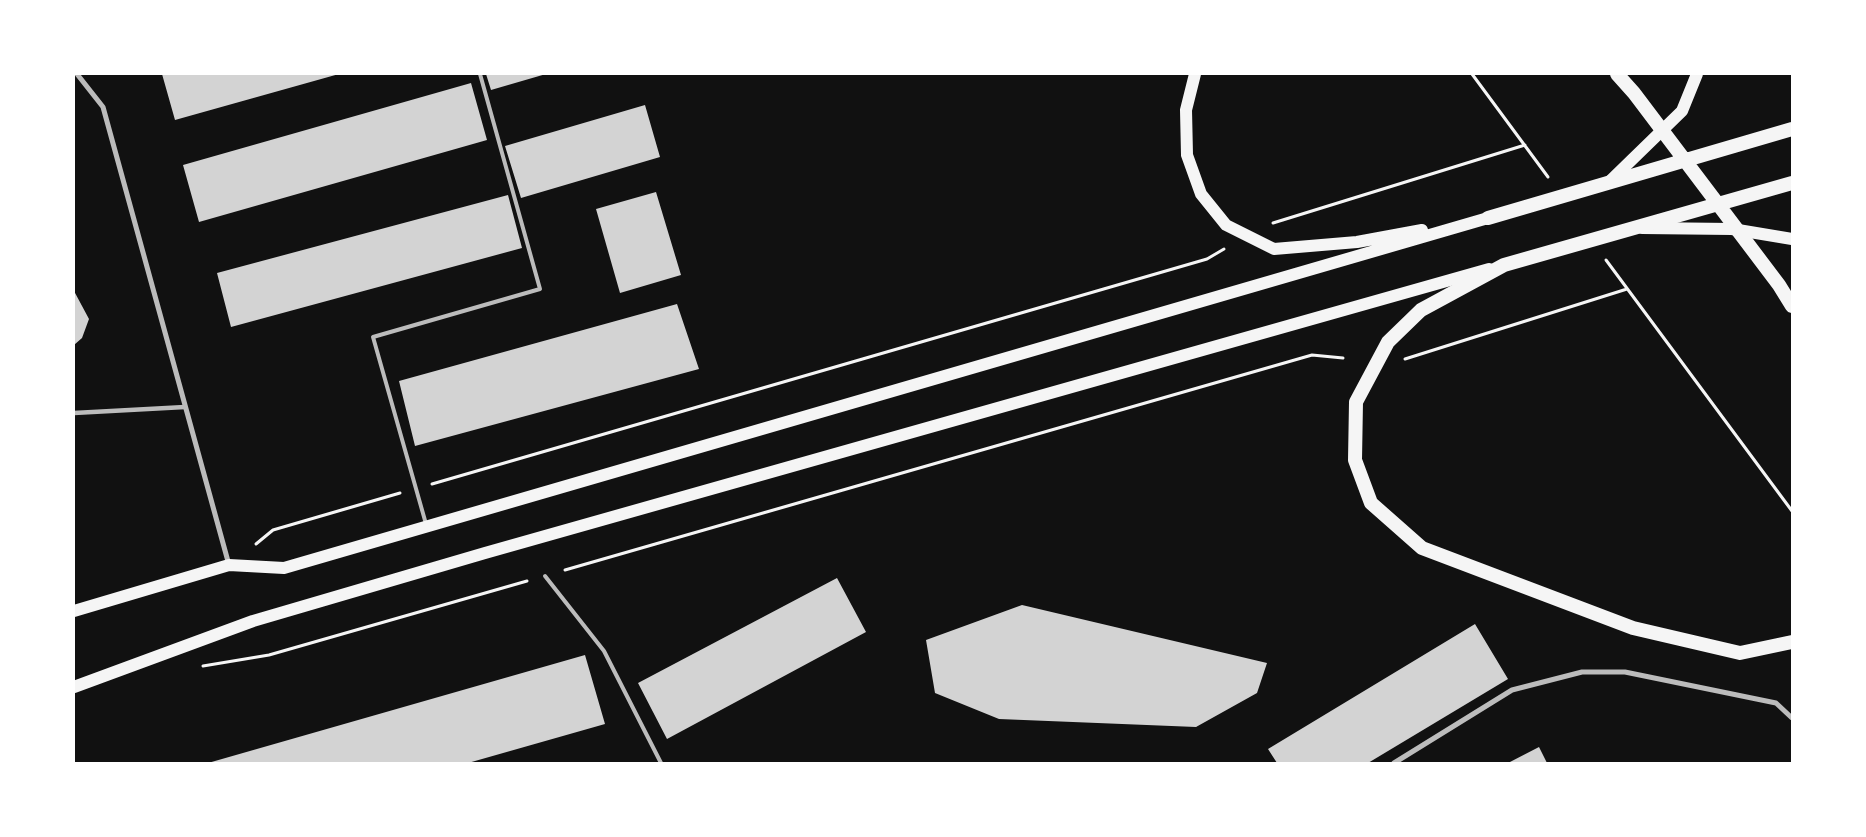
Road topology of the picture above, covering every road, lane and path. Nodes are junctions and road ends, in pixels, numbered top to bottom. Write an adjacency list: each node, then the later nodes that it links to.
1 (77, 74): 23 (street)
2 (480, 74): 25 (lane)
3 (1195, 74): 12 (main road)
4 (1472, 74): 8 (path)
5 (1617, 74): 20 (highway)
6 (1697, 74): 10 (main road)
7 (1792, 129): 10 (highway)
8 (1526, 145): 9 (path); 13 (path)
9 (1548, 177)
10 (1608, 183): 12 (highway)
11 (1792, 183): 14 (highway)
12 (1488, 218): 27 (main road)
13 (1267, 224)
14 (1632, 228): 15 (main road); 18 (highway)
15 (1792, 239)
16 (1225, 249): 25 (path)
17 (1604, 257): 19 (path)
18 (1504, 265): 31 (highway); 33 (main road)
19 (1627, 289): 22 (path); 26 (path)
20 (1792, 306)
21 (1344, 358): 29 (path)
22 (1397, 362)
23 (185, 407): 24 (street); 28 (street)
24 (74, 413)
25 (415, 489): 27 (lane); 28 (path)
26 (1792, 511)
27 (426, 526): 28 (main road)
28 (229, 565): 30 (main road)
29 (545, 576): 32 (path); 35 (lane)
30 (74, 611)
31 (1792, 642)
32 (200, 666)
33 (74, 687)
34 (1792, 718): 36 (street)
35 (662, 763)
36 (1394, 763)

